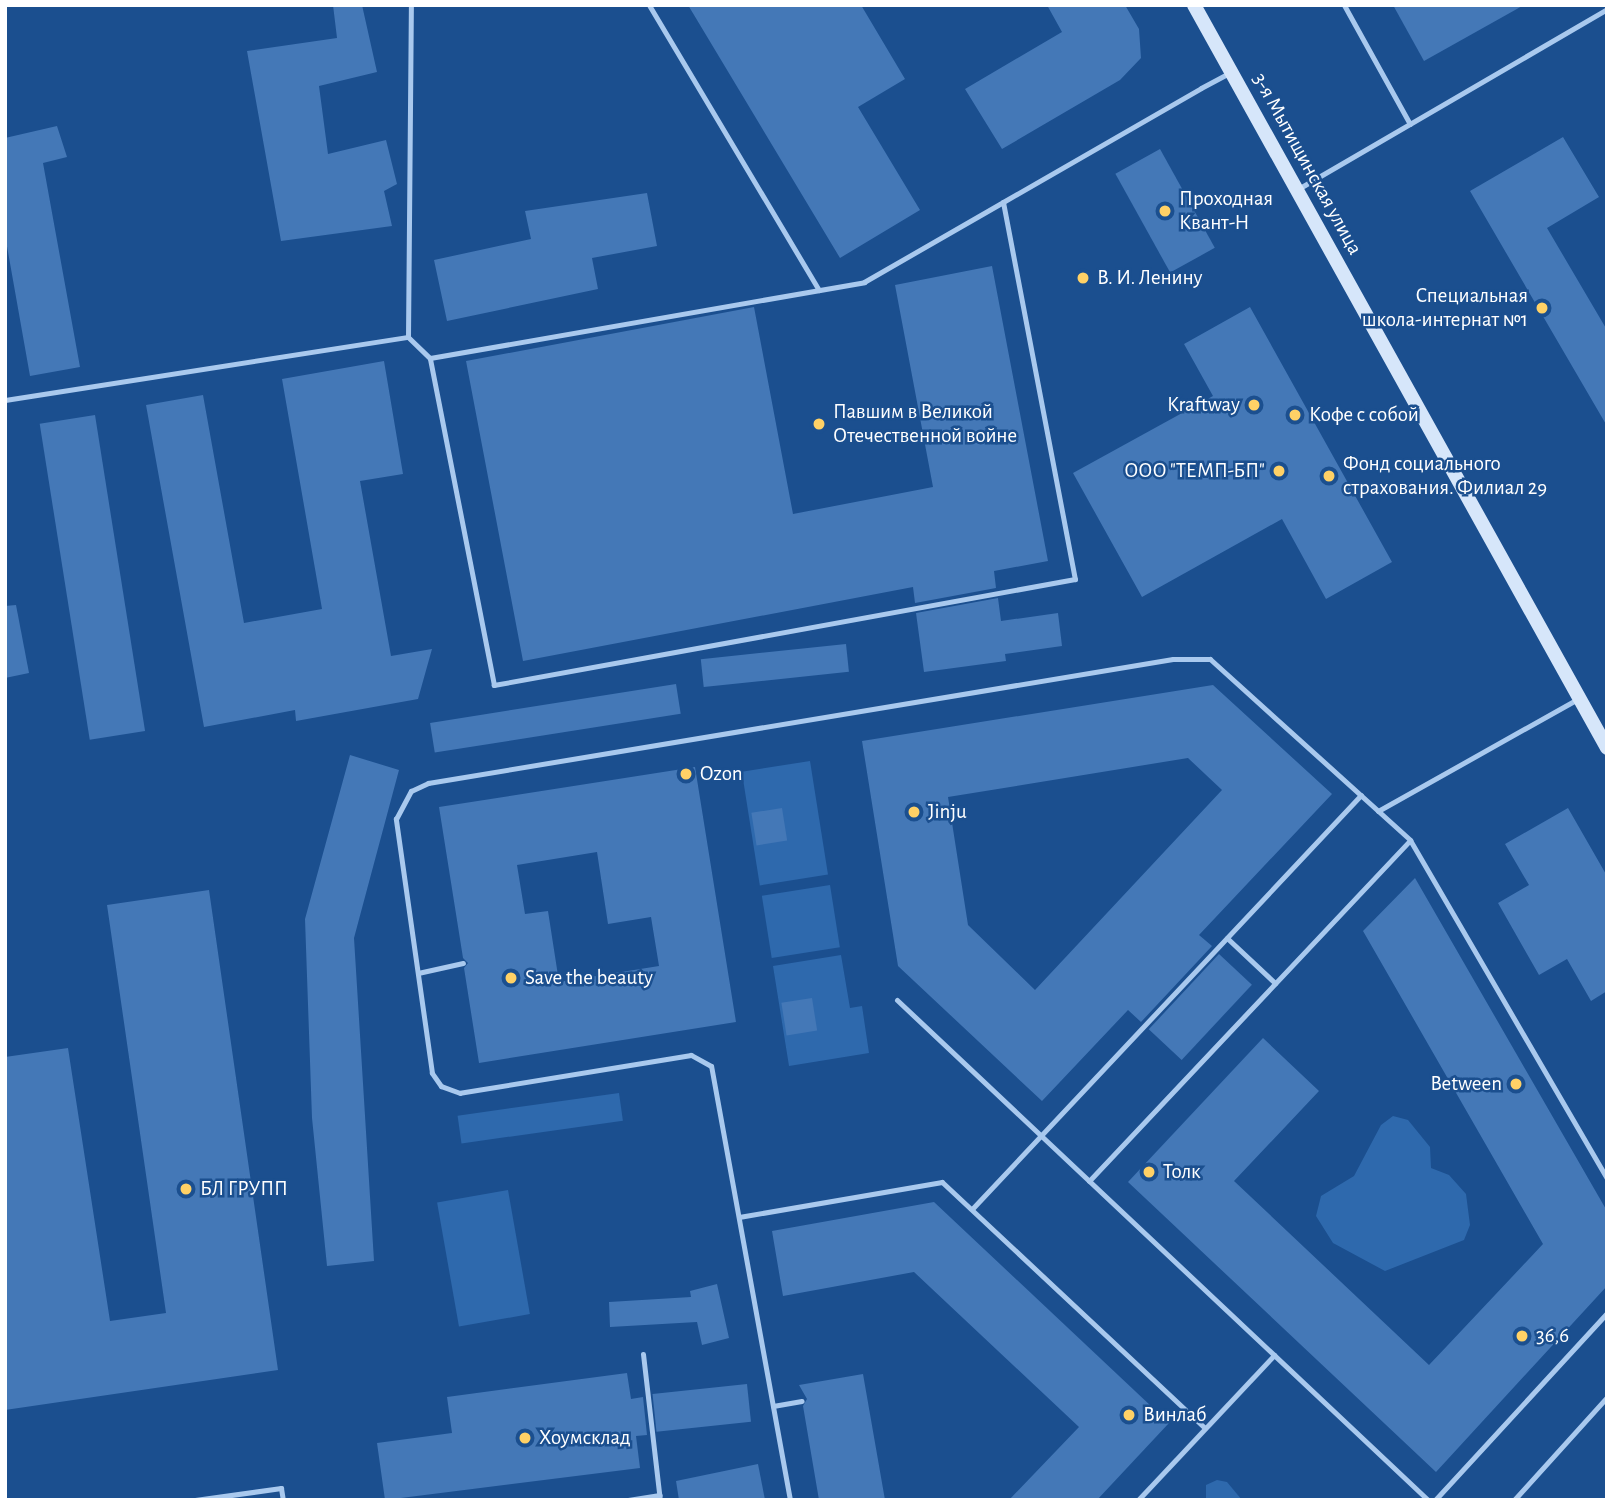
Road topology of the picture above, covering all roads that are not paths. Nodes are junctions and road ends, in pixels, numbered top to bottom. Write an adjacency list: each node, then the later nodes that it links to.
1 (411, 5): 11 (lane)
2 (649, 5): 10 (lane)
3 (1194, 5): 6 (street, 3-я Мытищинская улица)
4 (1344, 5): 7 (lane)
5 (1607, 9): 7 (lane)
6 (1231, 72): 8 (street, 3-я Мытищинская улица); 9 (lane)
7 (1410, 124): 8 (lane)
8 (1296, 190): 14 (street, 3-я Мытищинская улица)
9 (1003, 202): 10 (lane); 12 (lane)
10 (819, 290): 12 (lane)
11 (408, 337): 12 (lane); 13 (lane)
12 (430, 358)
13 (5, 400)
14 (1578, 698): 15 (street, 3-я Мытищинская улица); 17 (lane)
15 (1607, 748)
16 (1361, 795): 17 (lane); 19 (lane); 21 (lane)
17 (1378, 811): 18 (lane)
18 (1410, 840): 22 (lane); 25 (lane)
19 (1227, 938): 22 (lane); 24 (lane)
20 (463, 963): 21 (lane)
21 (418, 973): 28 (lane)
22 (1275, 983): 26 (lane)
23 (897, 1000): 24 (lane)
24 (1041, 1135): 26 (lane); 27 (lane)
25 (1607, 1179)
26 (1089, 1181): 31 (lane)
27 (972, 1209): 28 (lane); 35 (lane)
28 (739, 1217): 34 (lane)
29 (1607, 1313): 43 (lane)
30 (643, 1353): 36 (lane)
31 (1275, 1355): 35 (lane); 42 (lane)
32 (1607, 1397): 44 (lane)
33 (802, 1401): 34 (lane)
34 (773, 1406): 40 (lane)
35 (1205, 1428): 41 (lane)
36 (660, 1498): 39 (lane)
37 (195, 1500): 38 (lane)
38 (283, 1500)
39 (628, 1500)
40 (790, 1500)
41 (1138, 1500)
42 (1428, 1500)
43 (1435, 1500)
44 (1514, 1500)

